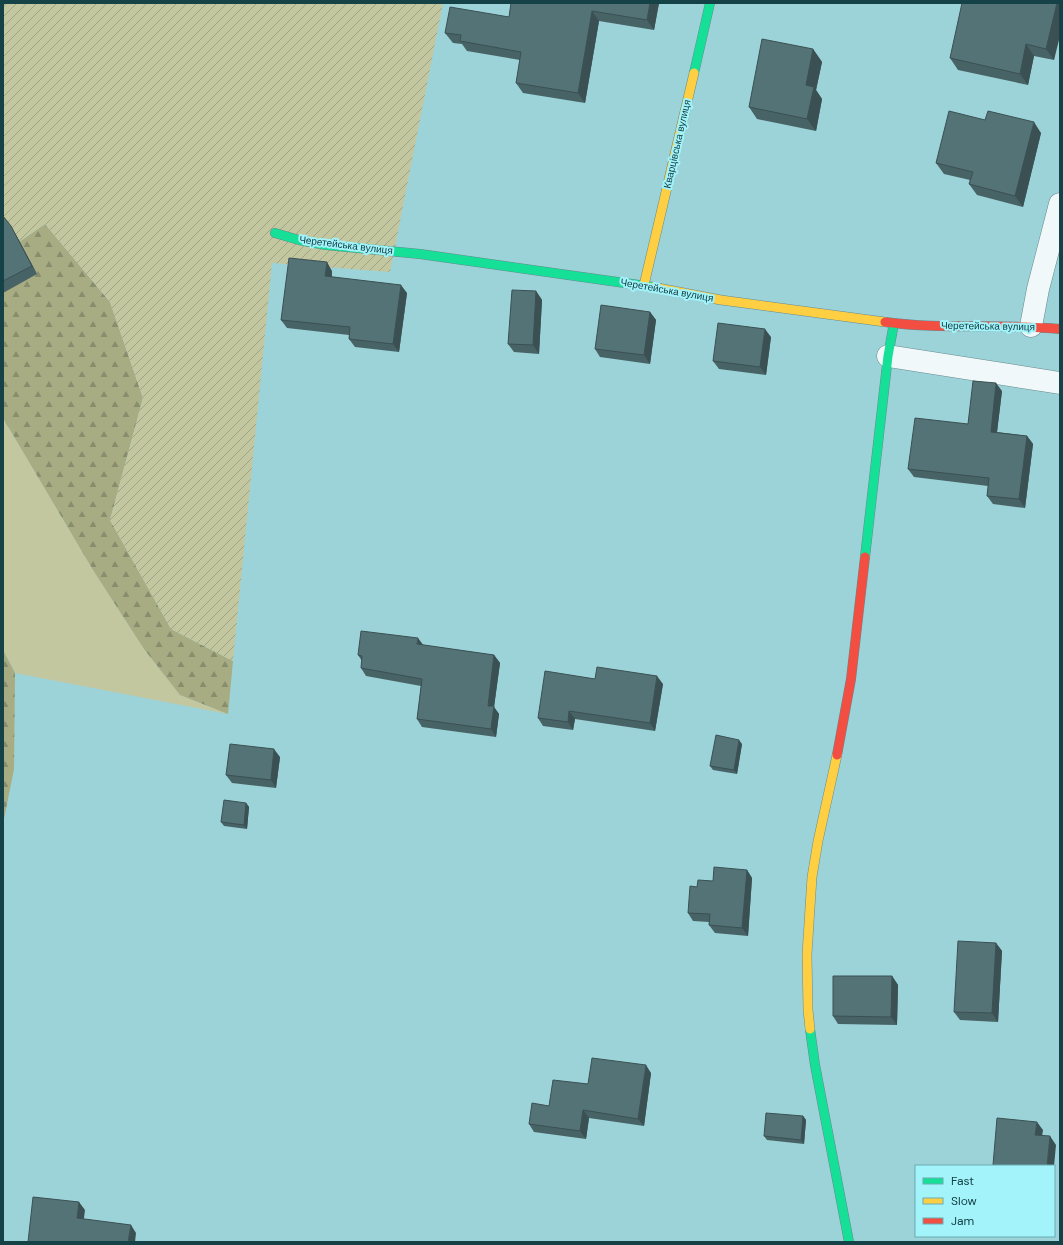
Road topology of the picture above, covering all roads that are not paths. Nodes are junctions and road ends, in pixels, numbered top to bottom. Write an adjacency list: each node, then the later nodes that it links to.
1 (710, 3): 4 (street, Кварцівська вулиця)
2 (1060, 204): 6 (street)
3 (275, 233): 4 (street, Черетейська вулиця)
4 (644, 285): 5 (street, Черетейська вулиця)
5 (894, 323): 6 (street, Черетейська вулиця); 8 (street)
6 (1031, 326): 7 (street, Черетейська вулиця)
7 (1060, 329)
8 (888, 356): 9 (street); 10 (street)
9 (1060, 383)
10 (849, 1242)

